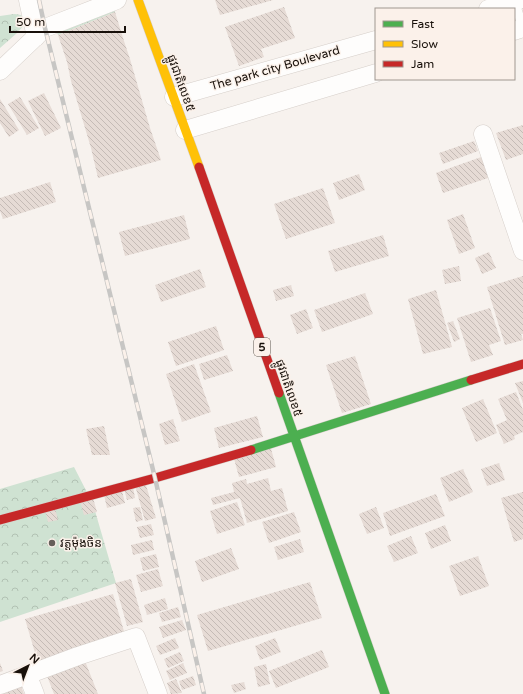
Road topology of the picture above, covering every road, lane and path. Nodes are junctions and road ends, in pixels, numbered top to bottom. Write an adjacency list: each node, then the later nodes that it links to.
1 (28, 0): 7 (street)
2 (117, 0): 7 (street)
3 (138, 0): 11 (main road, ផ្លូវជាតិលេខ៥ / 5)
4 (516, 0): 5 (street); 6 (lane)
5 (491, 8)
6 (523, 28)
7 (40, 33): 9 (street)
8 (375, 40): 11 (street, The park city Boulevard)
9 (0, 71)
10 (375, 73): 12 (street)
11 (174, 97): 12 (main road, ផ្លូវជាតិលេខ៥ / 5)
12 (186, 130): 16 (main road, ផ្លូវជាតិលេខ៥ / 5)
13 (484, 134): 14 (street)
14 (523, 251)
15 (523, 364): 16 (main road)
16 (293, 437): 17 (main road); 22 (main road, ផ្លូវជាតិលេខ៥ / 5)
17 (0, 520)
18 (27, 674): 19 (street); 20 (street); 21 (street)
19 (0, 685)
20 (35, 694)
21 (158, 694)
22 (385, 694)

